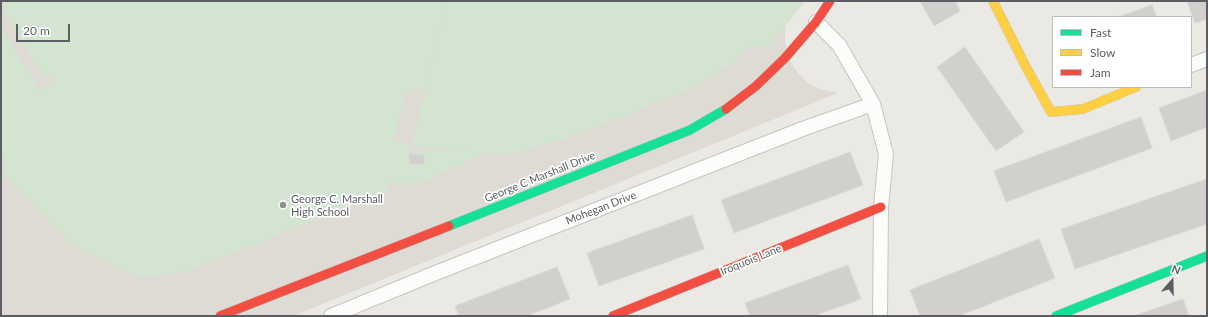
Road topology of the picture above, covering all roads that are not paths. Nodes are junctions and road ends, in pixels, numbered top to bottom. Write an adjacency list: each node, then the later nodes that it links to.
1 (830, 1): 3 (street, George C Marshall Drive)
2 (993, 1): 6 (street)
3 (816, 22): 7 (street); 11 (street, George C Marshall Drive)
4 (1207, 59): 5 (street)
5 (1192, 65)
6 (1133, 88)
7 (873, 104): 8 (street); 12 (street, Mohegan Drive)
8 (881, 207): 10 (street, Iroquois Lane); 13 (street)
9 (1207, 256): 14 (street)
10 (619, 315)
11 (220, 316)
12 (330, 316)
13 (880, 316)
14 (1056, 316)

